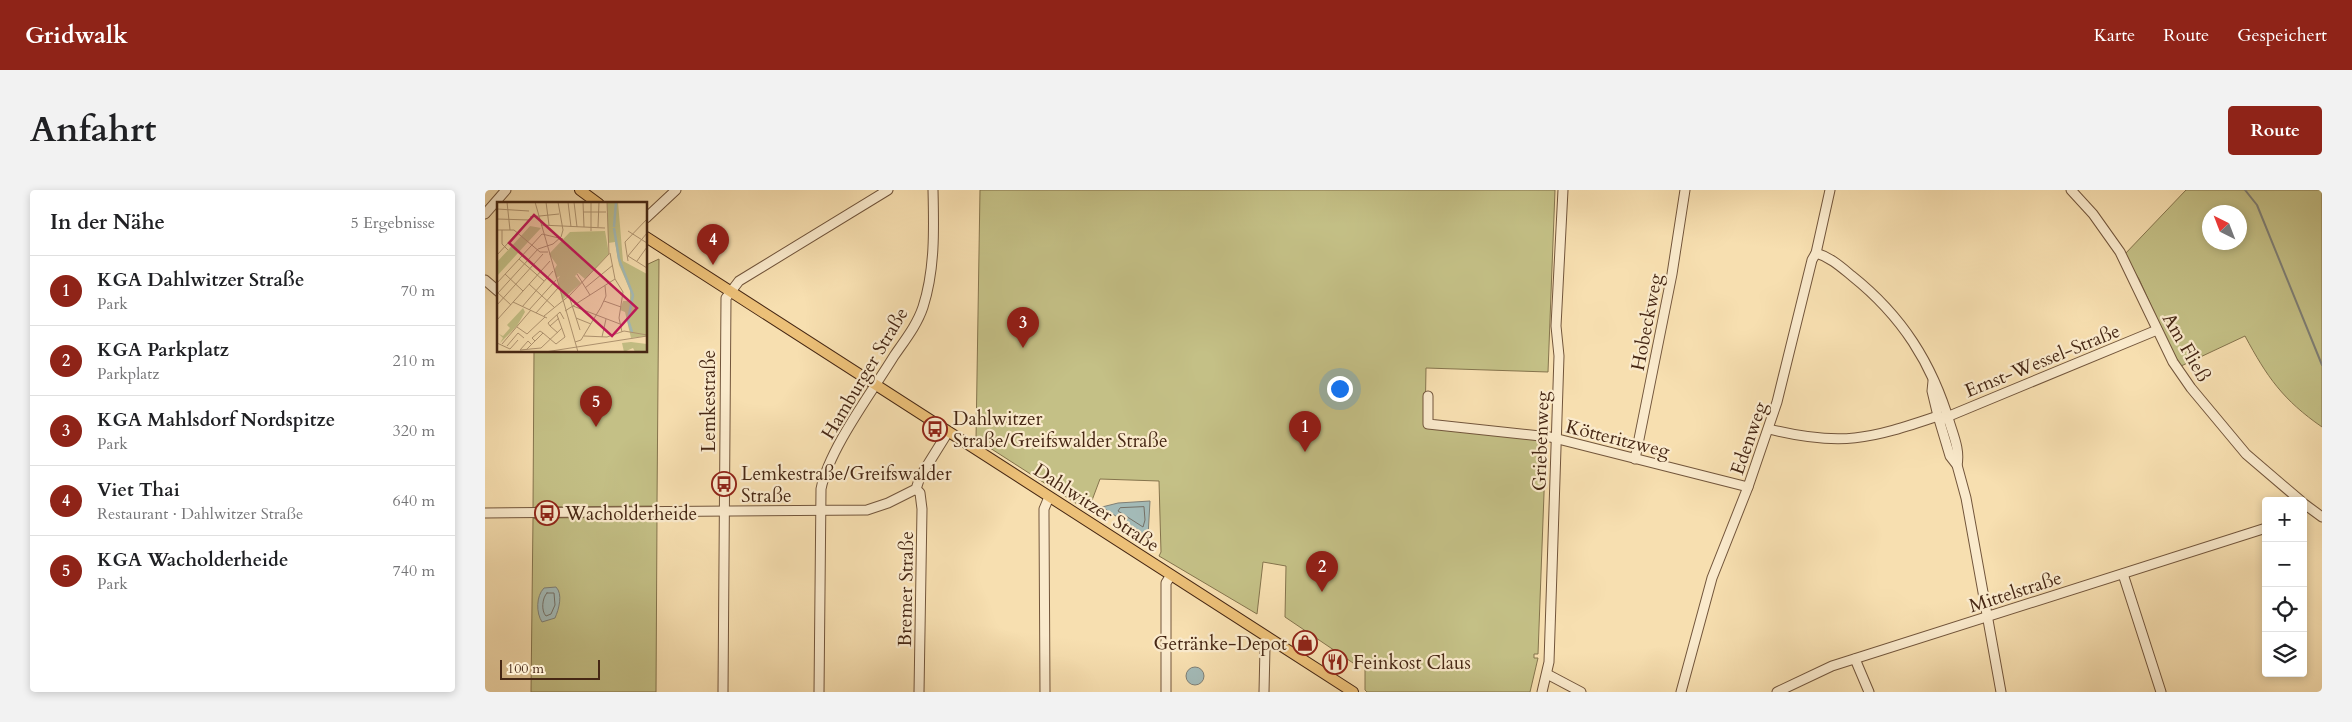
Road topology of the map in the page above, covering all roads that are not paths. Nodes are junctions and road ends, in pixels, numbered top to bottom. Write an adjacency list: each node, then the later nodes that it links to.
1 (506, 190): 11 (street)
2 (580, 190): 10 (main road)
3 (676, 190): 12 (street)
4 (887, 190): 17 (street)
5 (933, 190): 19 (street, Hamburger Straße)
6 (1563, 190): 24 (street, Griebenweg)
7 (1685, 190): 25 (street, Hobeckweg)
8 (1830, 190): 14 (street, Edenweg)
9 (2071, 190): 18 (street, Am Fließ)
10 (596, 202)
11 (485, 214)
12 (647, 217)
13 (647, 238): 17 (main road, Dahlwitzer Straße)
14 (1816, 253): 21 (street); 22 (street, Edenweg)
15 (485, 280): 16 (street)
16 (497, 290)
17 (729, 292): 19 (main road, Dahlwitzer Straße); 31 (street, Lemkestraße)
18 (2157, 330): 21 (street, Ernst-Wessel-Straße); 29 (street, Am Fließ)
19 (876, 386): 23 (main road, Dahlwitzer Straße); 32 (street, Hamburger Straße)
20 (1428, 396): 24 (street, Kötteritzweg)
21 (1942, 417): 22 (street, Ernst-Wessel-Straße); 38 (street)
22 (1769, 429): 26 (street, Edenweg)
23 (948, 432): 27 (street); 28 (main road, Dahlwitzer Straße)
24 (1556, 440): 25 (street, Kötteritzweg); 41 (street, Griebenweg)
25 (1635, 458): 26 (street, Kötteritzweg)
26 (1748, 487): 51 (street, Edenweg)
27 (916, 489): 32 (street); 44 (street, Bremer Straße)
28 (1049, 497): 37 (main road, Dahlwitzer Straße); 45 (street)
29 (2296, 497)
30 (2307, 506): 34 (street, Am Fließ)
31 (725, 510): 32 (street); 33 (street); 42 (street, Lemkestraße)
32 (820, 511): 43 (street, Hamburger Straße)
33 (485, 514)
34 (2322, 517)
35 (2262, 529): 36 (street, Mittelstraße)
36 (2123, 574): 38 (street, Mittelstraße); 55 (street)
37 (1171, 575): 39 (main road, Dahlwitzer Straße); 46 (street)
38 (1988, 617): 40 (street, Mittelstraße); 54 (street)
39 (1269, 638): 47 (street); 48 (main road, Dahlwitzer Straße)
40 (1855, 659): 52 (street, Mittelstraße); 53 (street)
41 (1547, 674): 49 (street, Griebenweg); 50 (street)
42 (723, 692)
43 (819, 692)
44 (919, 692)
45 (1045, 692)
46 (1167, 692)
47 (1264, 692)
48 (1353, 692)
49 (1542, 692)
50 (1581, 692)
51 (1681, 692)
52 (1777, 692)
53 (1869, 692)
54 (2001, 692)
55 (2161, 692)

